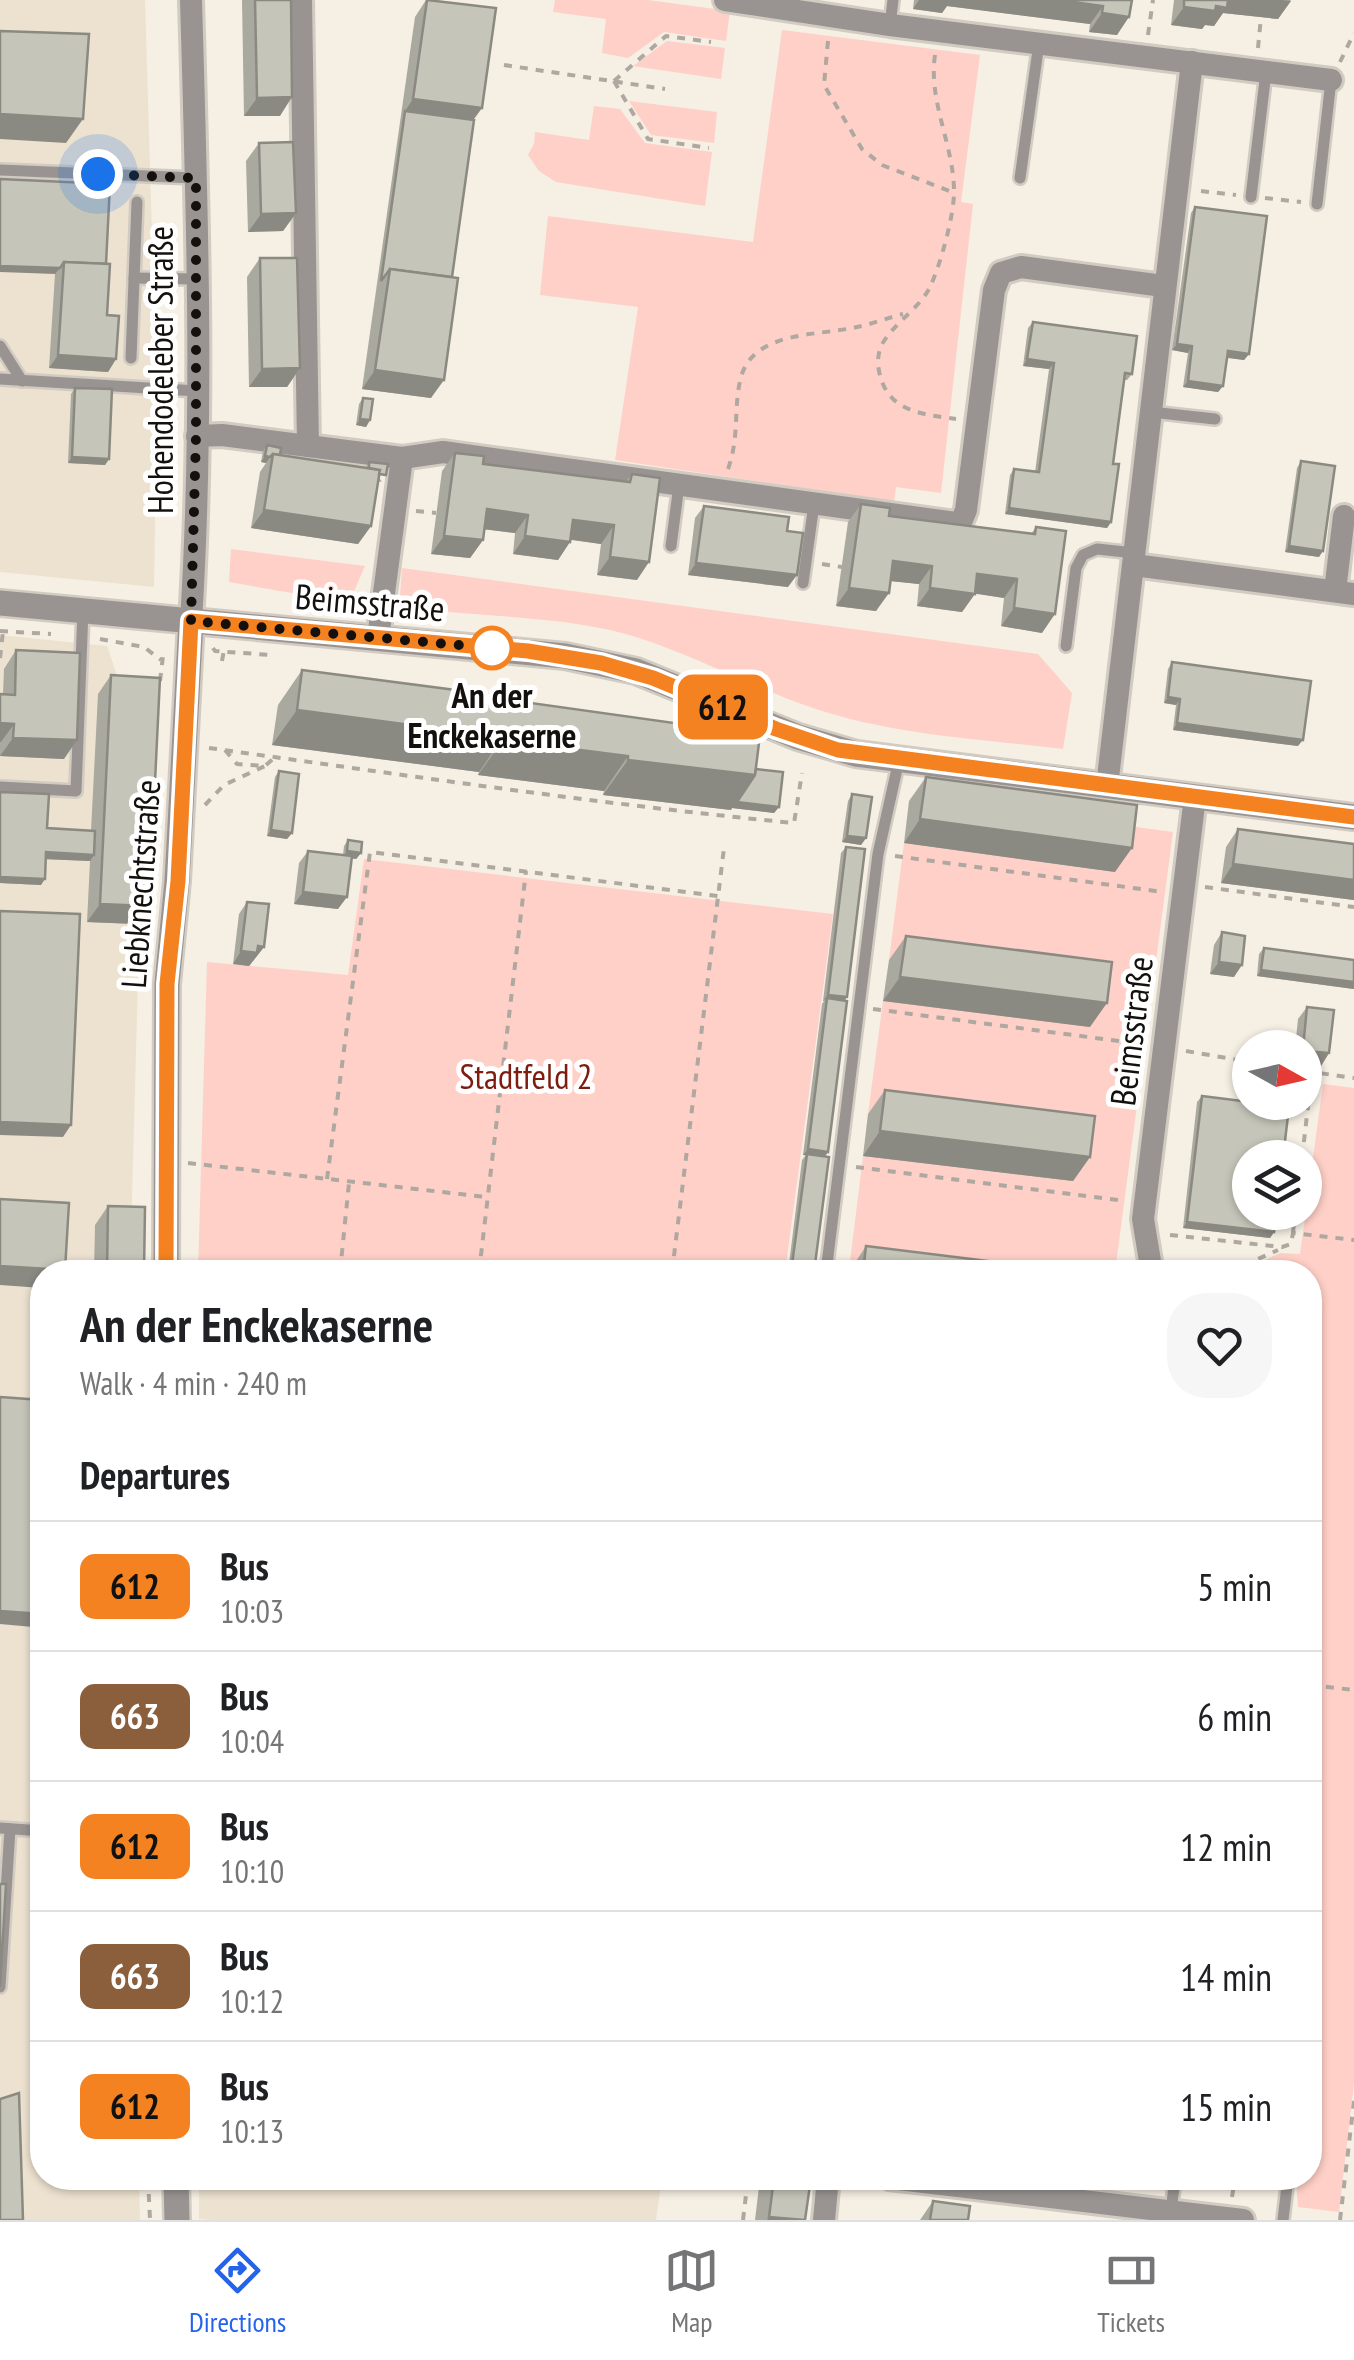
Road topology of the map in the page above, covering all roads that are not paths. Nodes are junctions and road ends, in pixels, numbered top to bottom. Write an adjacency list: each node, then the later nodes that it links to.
1 (191, 0): 11 (street, Hohendodeleber Straße)
2 (301, 0): 27 (street)
3 (725, 0): 5 (street)
4 (893, 0): 5 (lane)
5 (890, 24): 6 (street)
6 (1038, 43): 7 (street); 12 (lane)
7 (1192, 62): 8 (street); 18 (street)
8 (1260, 70): 9 (street); 13 (lane)
9 (1331, 80): 15 (lane)
10 (0, 170): 11 (lane)
11 (196, 178): 17 (street, Hohendodeleber Straße)
12 (1020, 178)
13 (1251, 197)
14 (136, 202): 16 (lane)
15 (1317, 204)
16 (134, 278): 17 (lane); 20 (lane)
17 (197, 279): 23 (street, Hohendodeleber Straße)
18 (1164, 286): 24 (street); 30 (street)
19 (0, 346): 22 (lane)
20 (132, 358)
21 (0, 379): 22 (lane)
22 (22, 381): 23 (lane)
23 (196, 391): 26 (street, Hohendodeleber Straße)
24 (1151, 412): 25 (lane); 33 (street)
25 (1216, 419)
26 (196, 436): 27 (street); 38 (street, Hohendodeleber Straße)
27 (308, 446): 28 (street)
28 (402, 458): 29 (street); 39 (street)
29 (679, 485): 30 (street); 32 (lane)
30 (814, 504): 34 (lane)
31 (1344, 516): 35 (street)
32 (670, 546)
33 (1134, 559): 35 (street); 40 (lane); 43 (street)
34 (803, 583)
35 (1344, 592)
36 (0, 603): 37 (street, Beimsstraße)
37 (83, 610): 38 (street, Beimsstraße); 42 (lane)
38 (191, 621): 39 (street, Beimsstraße); 46 (street, Liebknechtstraße)
39 (378, 638): 41 (street, Beimsstraße)
40 (1066, 646)
41 (898, 760): 43 (street, Beimsstraße); 47 (lane)
42 (0, 786)
43 (1107, 786): 44 (street, Beimsstraße)
44 (1195, 797): 45 (street, Beimsstraße); 48 (street, Beimsstraße)
45 (1354, 817)
46 (166, 1260)
47 (827, 1260)
48 (1148, 1260)
49 (5, 1829): 50 (lane); 51 (lane)
50 (30, 1830)
51 (0, 1988)
52 (176, 2190): 60 (street)
53 (827, 2190): 61 (street)
54 (956, 2190): 58 (street)
55 (1174, 2190): 57 (lane)
56 (1287, 2190): 63 (lane)
57 (1171, 2212): 58 (street); 59 (street)
58 (1144, 2214)
59 (1213, 2218): 62 (street)
60 (177, 2220)
61 (824, 2220)
62 (1242, 2220)
63 (1283, 2220)

